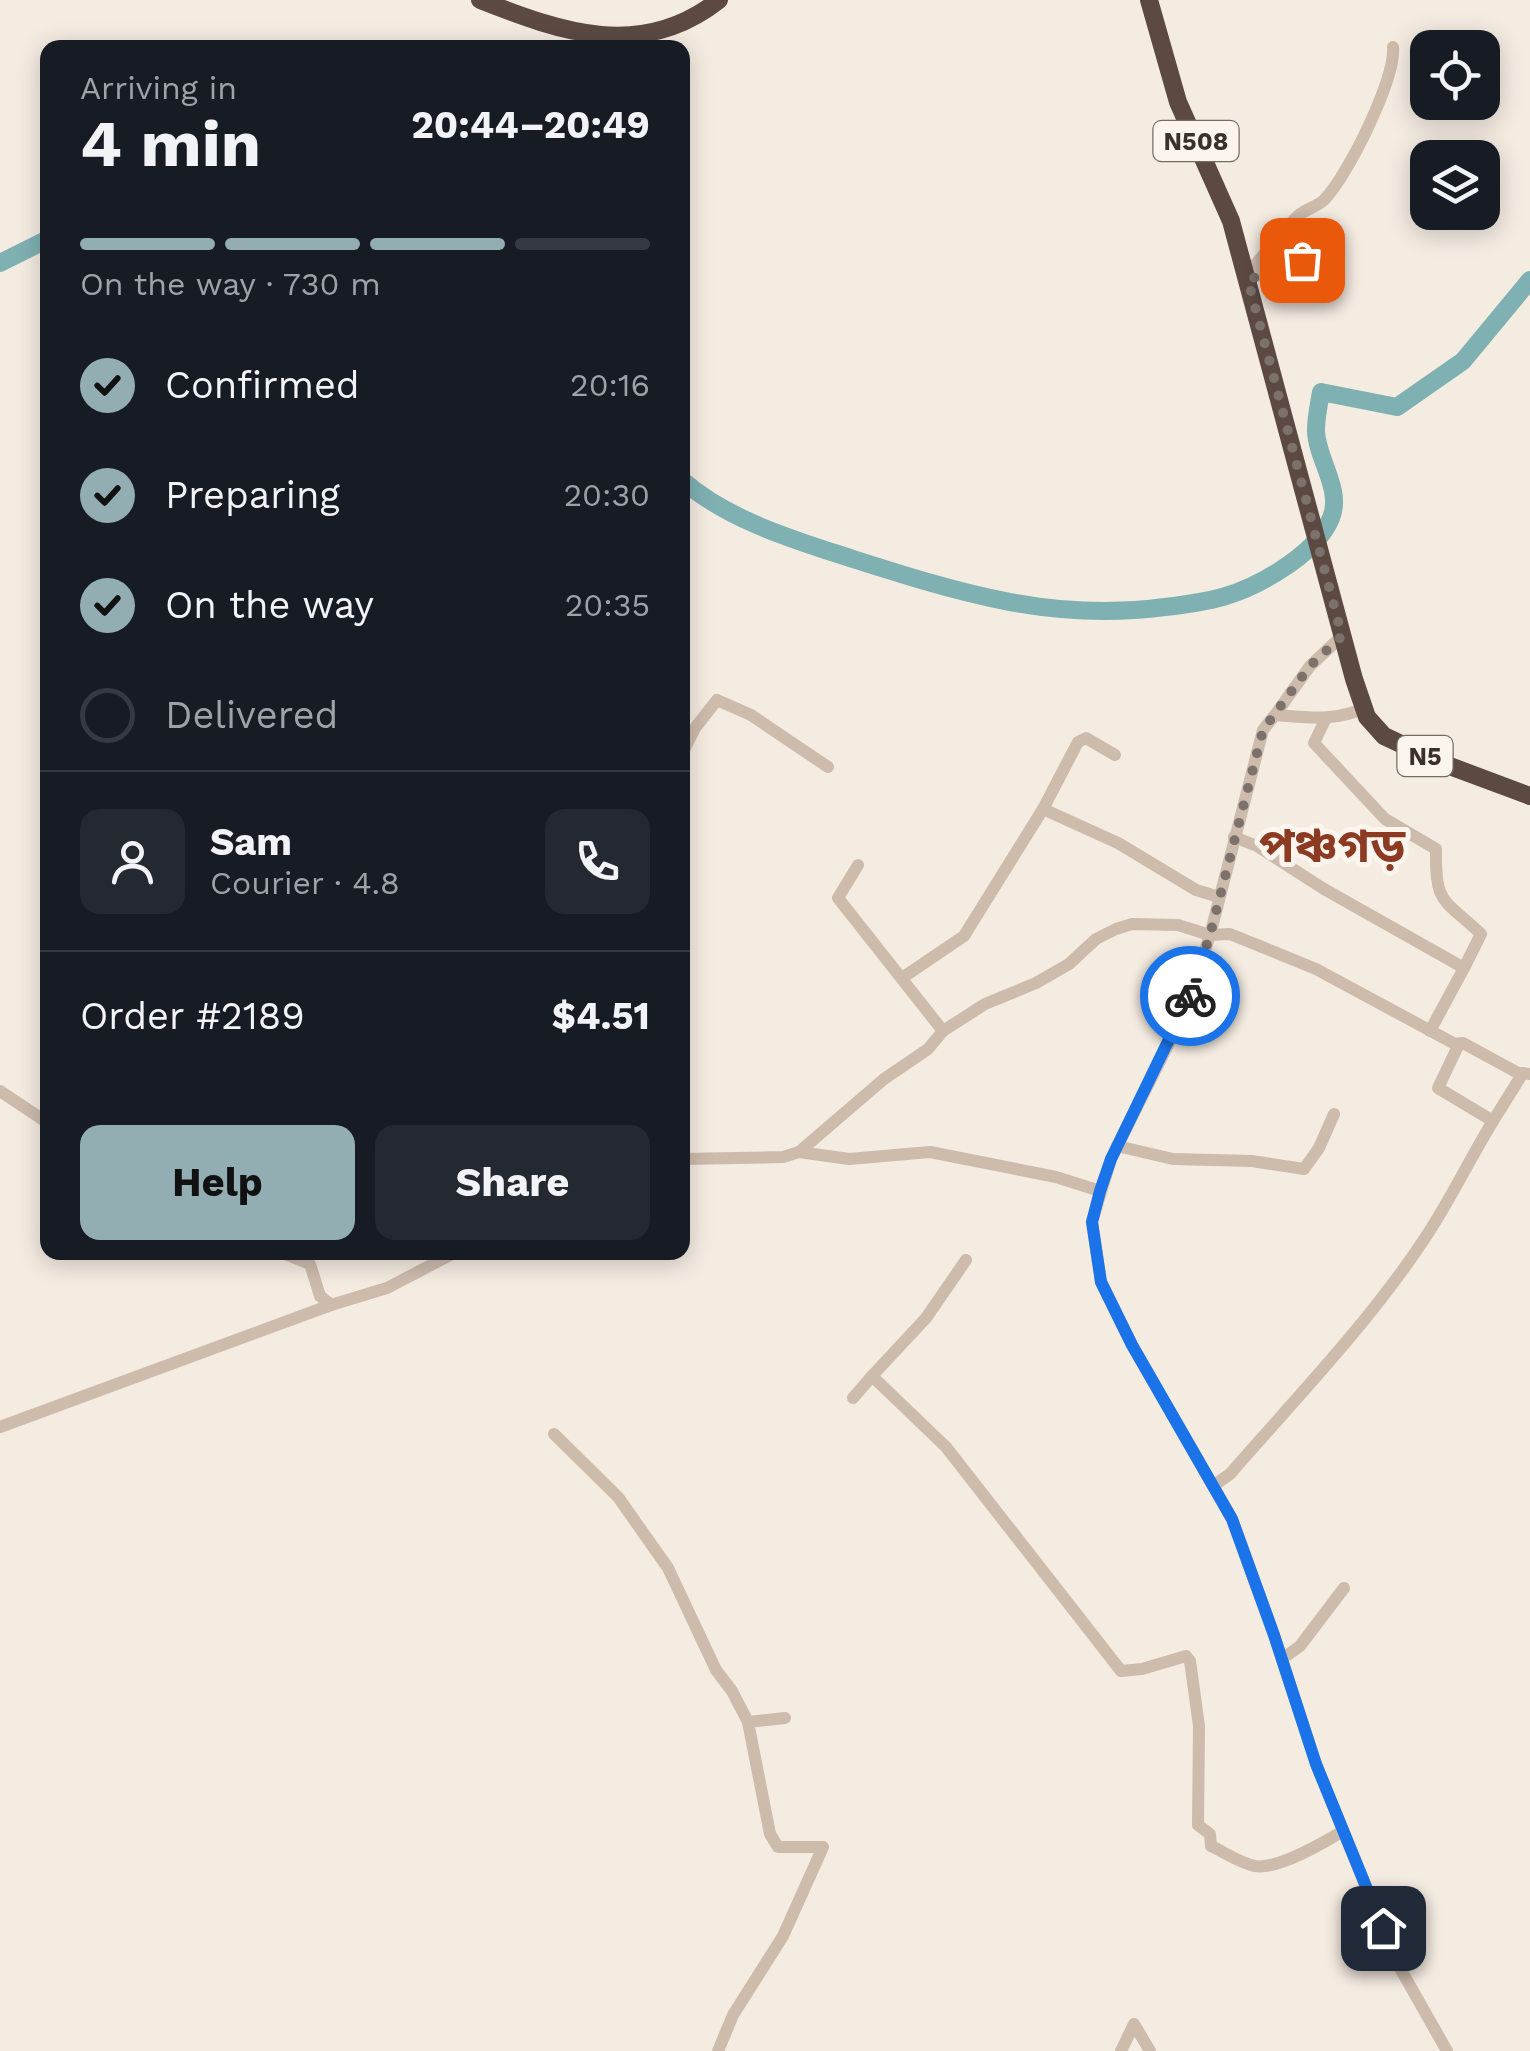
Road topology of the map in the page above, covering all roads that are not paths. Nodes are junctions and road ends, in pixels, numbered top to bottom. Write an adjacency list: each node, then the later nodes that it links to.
1 (480, 0): 4 (highway)
2 (719, 0): 5 (highway)
3 (1156, 2): 8 (highway, N508)
4 (600, 40)
5 (615, 40)
6 (1393, 47): 8 (street)
7 (1323, 252): 8 (street)
8 (1248, 277): 9 (highway, N508)
9 (1342, 636): 10 (highway, N508); 12 (street)
10 (1354, 678): 11 (highway, N5)
11 (1364, 708): 13 (street); 17 (highway, N5)
12 (1275, 715): 13 (street); 19 (street)
13 (1326, 718): 23 (street)
14 (690, 737): 16 (street)
15 (1116, 754): 18 (street)
16 (828, 767)
17 (1530, 796)
18 (1043, 809): 21 (street); 24 (street)
19 (1234, 837): 21 (street); 23 (street)
20 (858, 865): 24 (street)
21 (1219, 897): 22 (street)
22 (1210, 935): 25 (street); 26 (street); 33 (street)
23 (1464, 968): 26 (street)
24 (902, 978): 25 (street)
25 (943, 1031): 34 (street)
26 (1430, 1031): 27 (street)
27 (1460, 1044): 28 (street); 32 (street)
28 (1526, 1073): 32 (street)
29 (0, 1091): 31 (street)
30 (1334, 1114): 33 (street)
31 (40, 1118)
32 (1493, 1121): 45 (street)
33 (1117, 1146): 36 (street)
34 (798, 1152): 35 (street); 36 (street)
35 (690, 1159)
36 (1100, 1191): 45 (street)
37 (300, 1260): 40 (street)
38 (441, 1260): 40 (street)
39 (966, 1260): 41 (street)
40 (331, 1305): 43 (street)
41 (872, 1376): 42 (street); 50 (street)
42 (853, 1398)
43 (0, 1427)
44 (554, 1434): 49 (street)
45 (1214, 1486): 47 (street)
46 (1344, 1588): 47 (street)
47 (1282, 1659): 50 (street)
48 (785, 1718): 49 (street)
49 (748, 1722): 51 (street)
50 (1343, 1831): 54 (street)
51 (718, 2051)
52 (1120, 2051): 53 (street)
53 (1150, 2051)
54 (1447, 2051)

